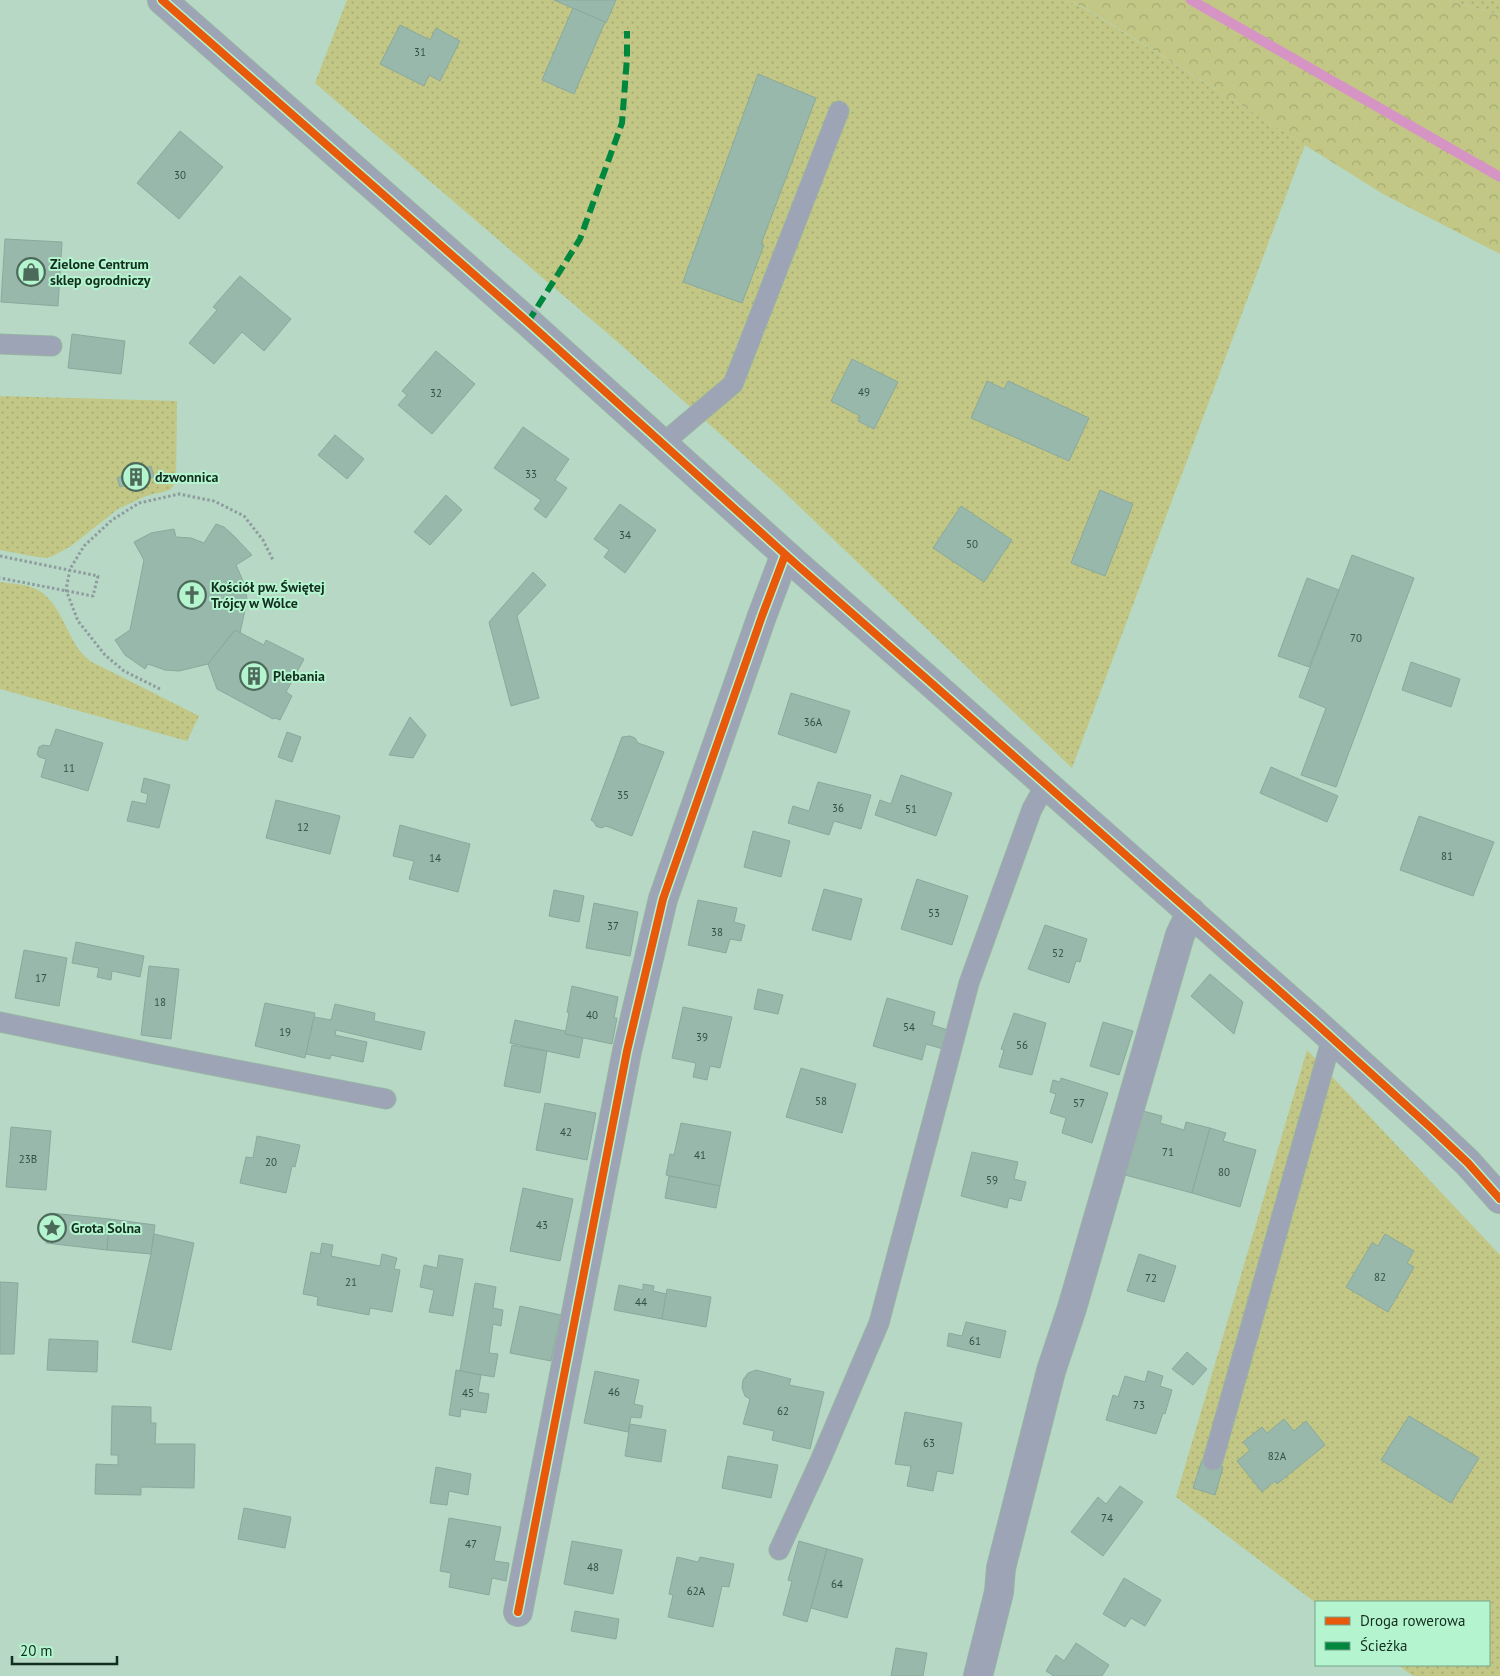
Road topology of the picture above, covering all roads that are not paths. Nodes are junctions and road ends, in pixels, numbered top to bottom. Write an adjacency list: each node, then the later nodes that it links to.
1 (162, 0): 5 (street)
2 (839, 111): 5 (lane)
3 (0, 344): 4 (lane)
4 (52, 346)
5 (662, 444): 6 (street)
6 (785, 555): 7 (street); 15 (street)
7 (1046, 784): 8 (street); 14 (lane)
8 (1191, 912): 10 (street); 16 (street)
9 (0, 1022): 11 (lane)
10 (1332, 1038): 12 (street); 13 (lane)
11 (386, 1099)
12 (1500, 1199)
13 (1213, 1460)
14 (779, 1550)
15 (518, 1612)
16 (978, 1676)

